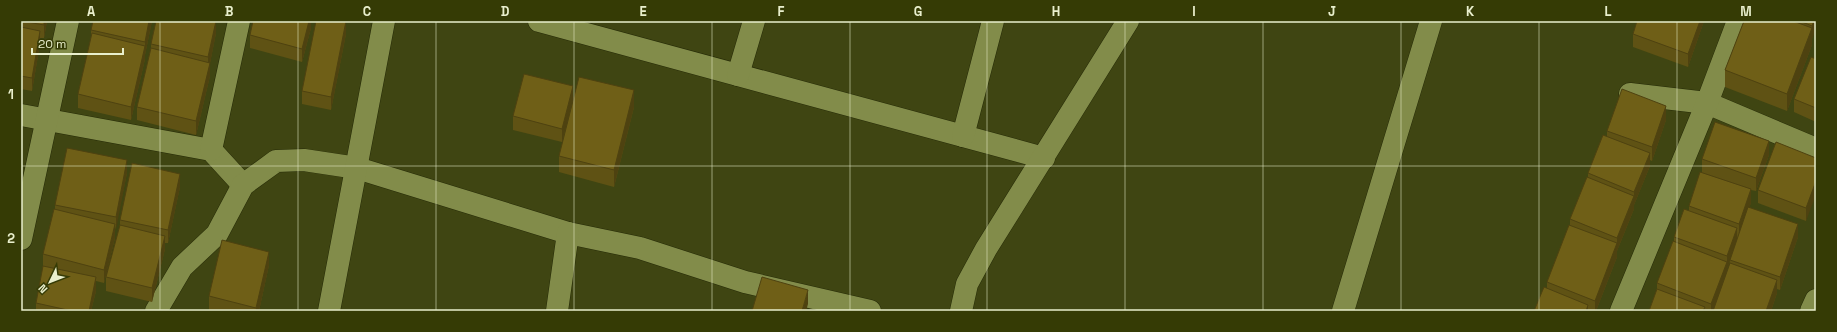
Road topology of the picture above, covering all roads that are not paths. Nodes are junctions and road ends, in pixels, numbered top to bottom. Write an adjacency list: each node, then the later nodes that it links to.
1 (68, 21): 15 (street)
2 (239, 21): 17 (street)
3 (384, 21): 20 (street)
4 (539, 21): 10 (street)
5 (754, 21): 11 (street)
6 (993, 21): 16 (street)
7 (1128, 21): 19 (street)
8 (1431, 21): 30 (street)
9 (1738, 21): 13 (street)
10 (575, 26): 11 (street)
11 (738, 75): 16 (street)
12 (1630, 94): 13 (street)
13 (1707, 103): 18 (street); 31 (street)
14 (21, 115): 15 (street)
15 (47, 120): 17 (street); 23 (street)
16 (963, 136): 19 (street)
17 (211, 150): 21 (street)
18 (1816, 150)
19 (1044, 158): 29 (street)
20 (357, 168): 21 (street); 22 (street); 26 (street)
21 (243, 185): 25 (street)
22 (568, 233): 27 (street); 28 (street)
23 (21, 240)
24 (1816, 300): 32 (street)
25 (156, 311)
26 (329, 311)
27 (557, 311)
28 (870, 311)
29 (961, 311)
30 (1343, 311)
31 (1621, 311)
32 (1811, 311)

